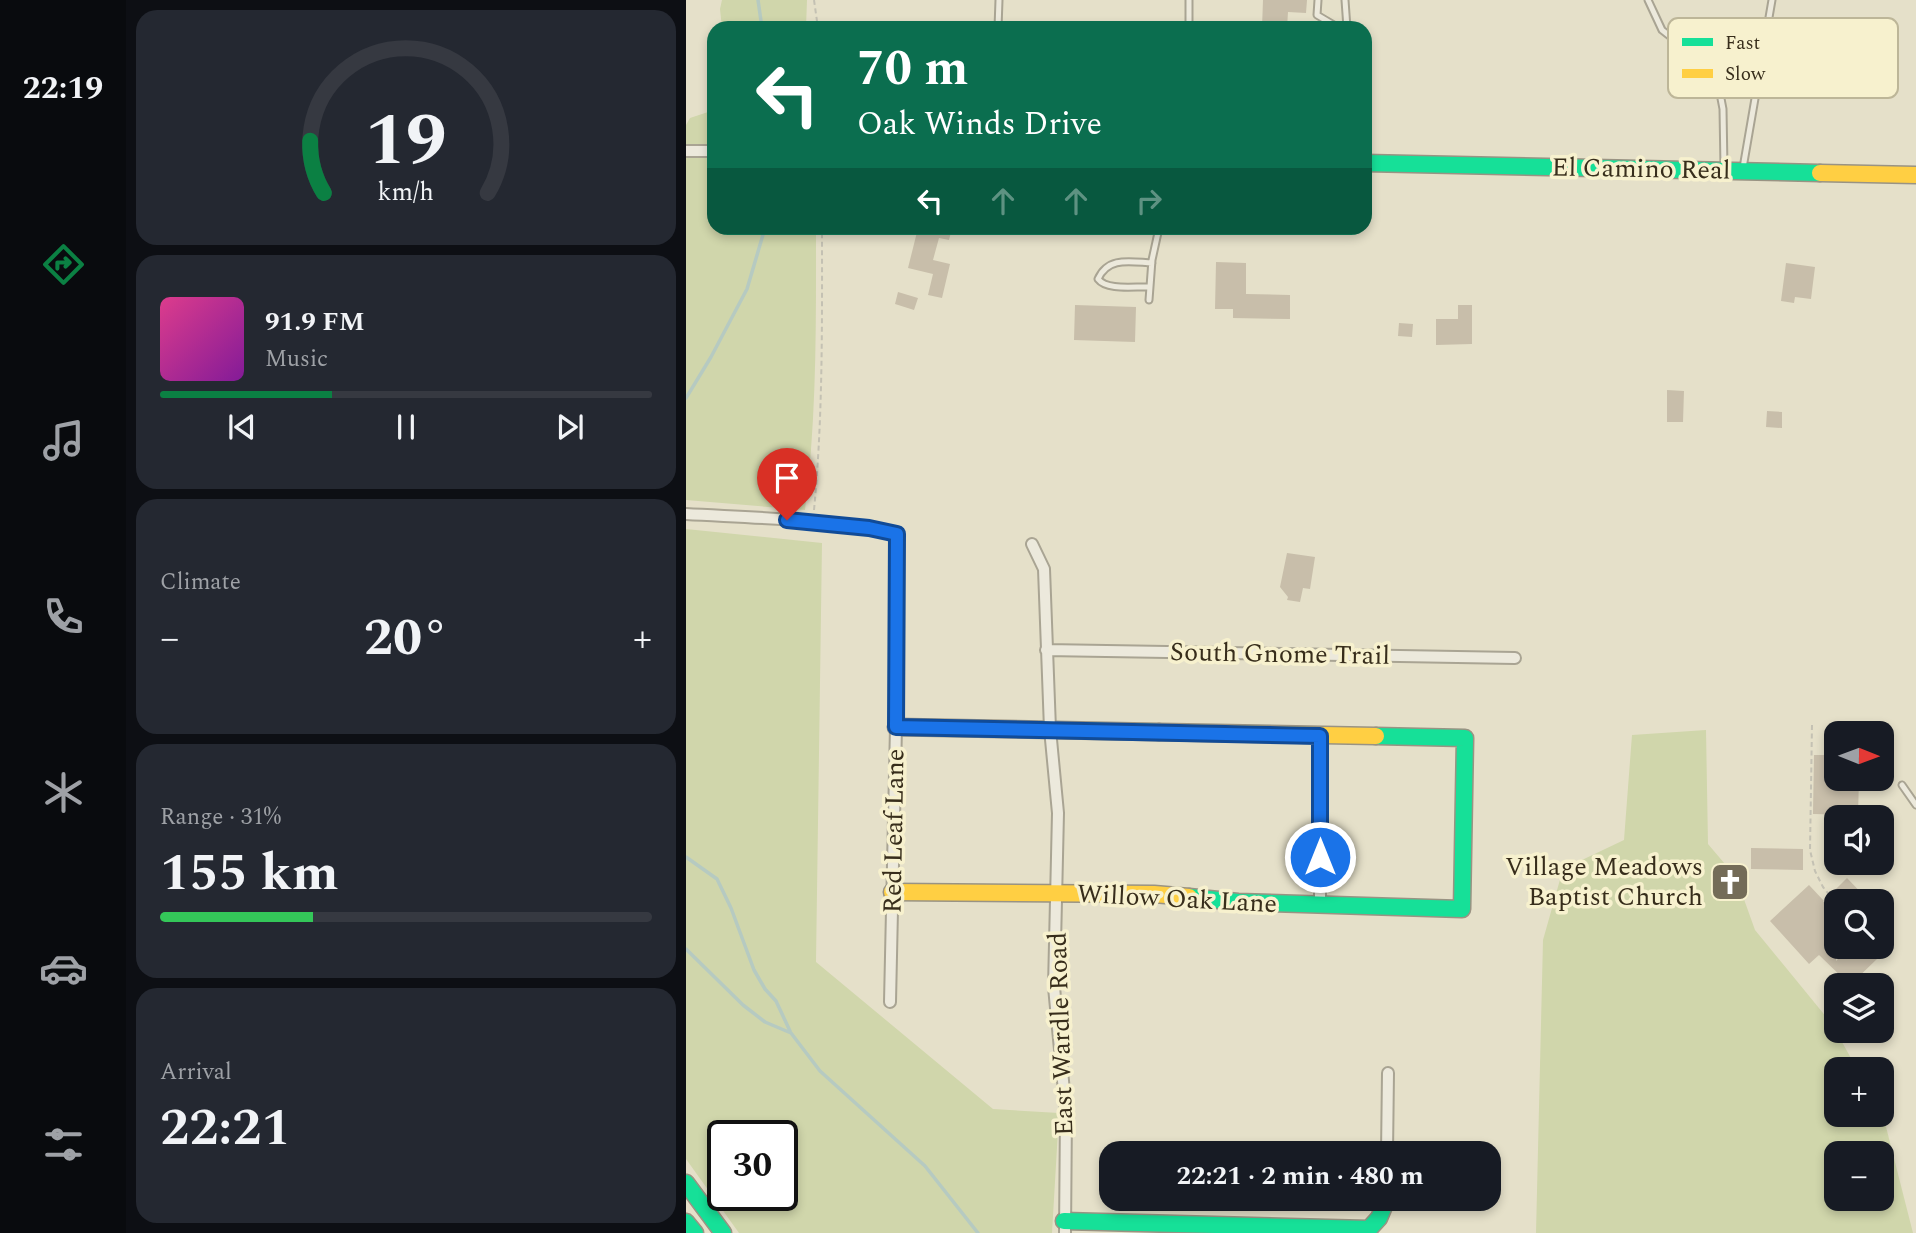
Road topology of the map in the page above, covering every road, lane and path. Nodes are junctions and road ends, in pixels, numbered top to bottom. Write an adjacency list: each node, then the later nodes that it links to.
1 (814, 0): 9 (path)
2 (999, 0): 10 (lane)
3 (1189, 0): 11 (lane)
4 (1318, 0): 12 (lane)
5 (1345, 0): 13 (lane)
6 (1647, 0): 14 (lane)
7 (1772, 0): 8 (lane)
8 (1769, 18)
9 (817, 21)
10 (998, 21)
11 (1189, 21)
12 (1327, 21)
13 (1346, 21)
14 (1668, 35)
15 (1720, 98): 20 (lane)
16 (1755, 98): 21 (lane)
17 (686, 151): 18 (street)
18 (707, 151)
19 (1372, 163): 20 (street, El Camino Real)
20 (1724, 171): 21 (street, El Camino Real)
21 (1743, 171): 22 (street, El Camino Real)
22 (1916, 175)
23 (822, 235): 29 (path)
24 (1158, 235): 25 (lane)
25 (1152, 263): 26 (lane); 26 (lane)
26 (1150, 287): 27 (lane)
27 (1149, 300)
28 (686, 514): 29 (street)
29 (813, 522): 34 (street, Red Leaf Lane)
30 (1032, 544): 31 (street, East Wardle Road)
31 (1046, 650): 32 (street, South Gnome Trail); 35 (street, East Wardle Road)
32 (1515, 658)
33 (1812, 725): 39 (path)
34 (896, 727): 35 (street); 40 (street, Red Leaf Lane)
35 (1050, 729): 36 (street); 41 (street, East Wardle Road)
36 (1320, 736): 42 (street); 42 (street, Willow Oak Lane)
37 (1902, 785): 38 (lane)
38 (1916, 805)
39 (1824, 889)
40 (892, 892): 41 (street, Willow Oak Lane); 43 (street, Red Leaf Lane)
41 (1057, 893): 42 (street, Willow Oak Lane); 49 (street, East Wardle Road)
42 (1320, 905)
43 (890, 1002)
44 (1388, 1073): 45 (street)
45 (1387, 1141)
46 (686, 1183): 51 (street)
47 (1382, 1211): 49 (street)
48 (686, 1222): 50 (street)
49 (1064, 1227)
50 (695, 1233)
51 (723, 1233)

